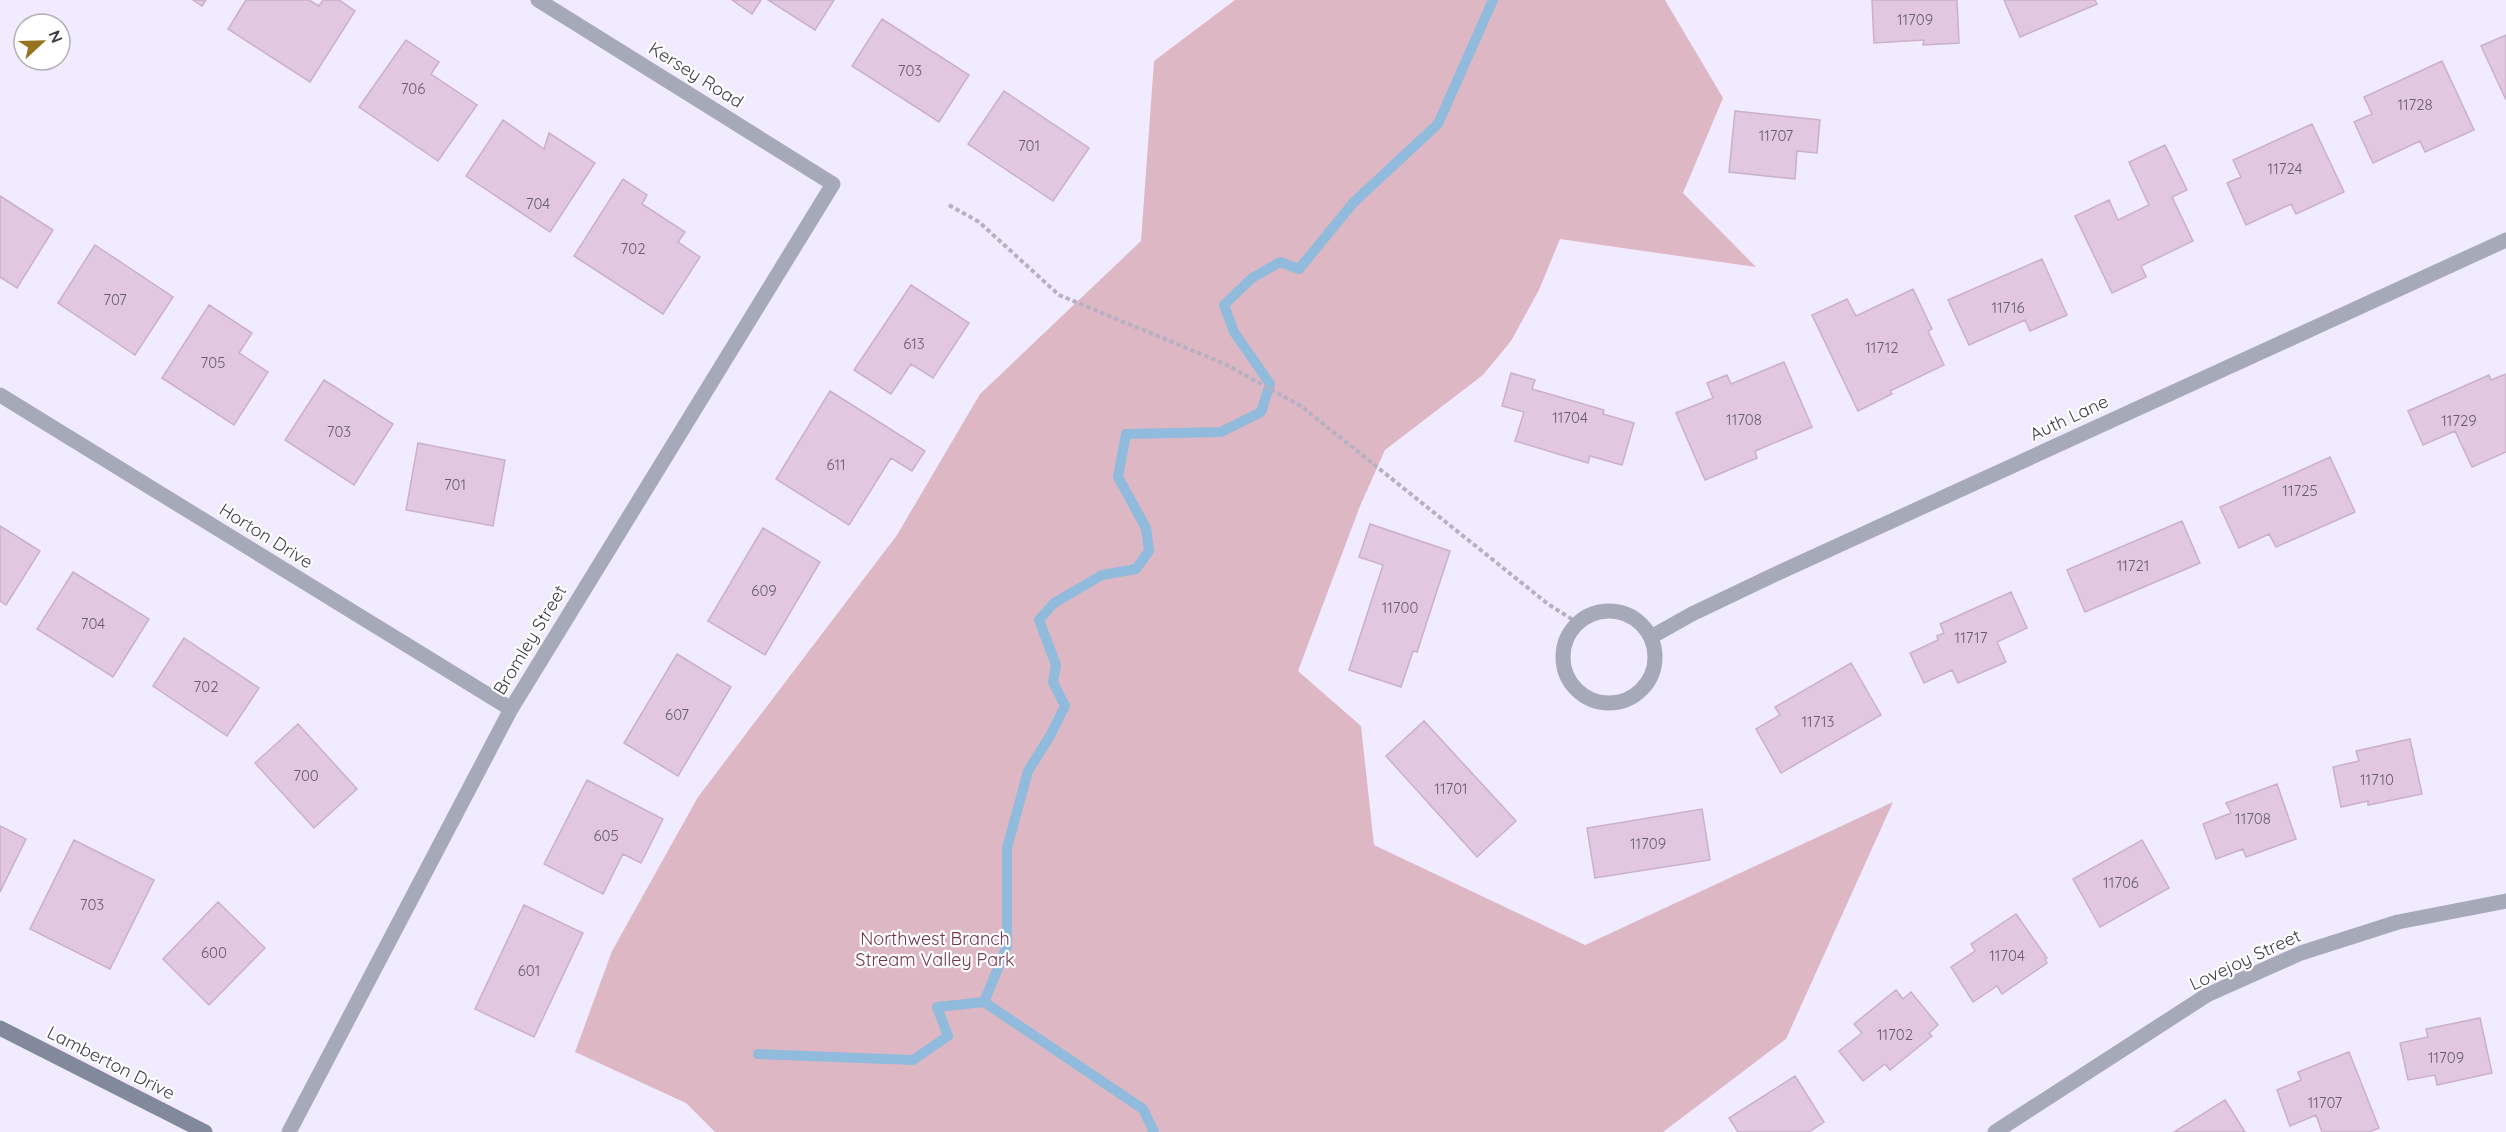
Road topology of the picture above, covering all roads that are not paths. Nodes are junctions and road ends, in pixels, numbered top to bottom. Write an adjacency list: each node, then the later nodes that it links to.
1 (538, 0): 2 (street, Kersey Road)
2 (833, 184): 6 (street, Bromley Street)
3 (2506, 240): 5 (street, Auth Lane)
4 (0, 395): 6 (street, Horton Drive)
5 (1651, 637): 5 (street)
6 (511, 709): 10 (street, Bromley Street)
7 (2506, 901): 11 (street, Lovejoy Street)
8 (0, 1028): 9 (street, Lamberton Drive)
9 (205, 1132)
10 (289, 1132)
11 (1995, 1132)

